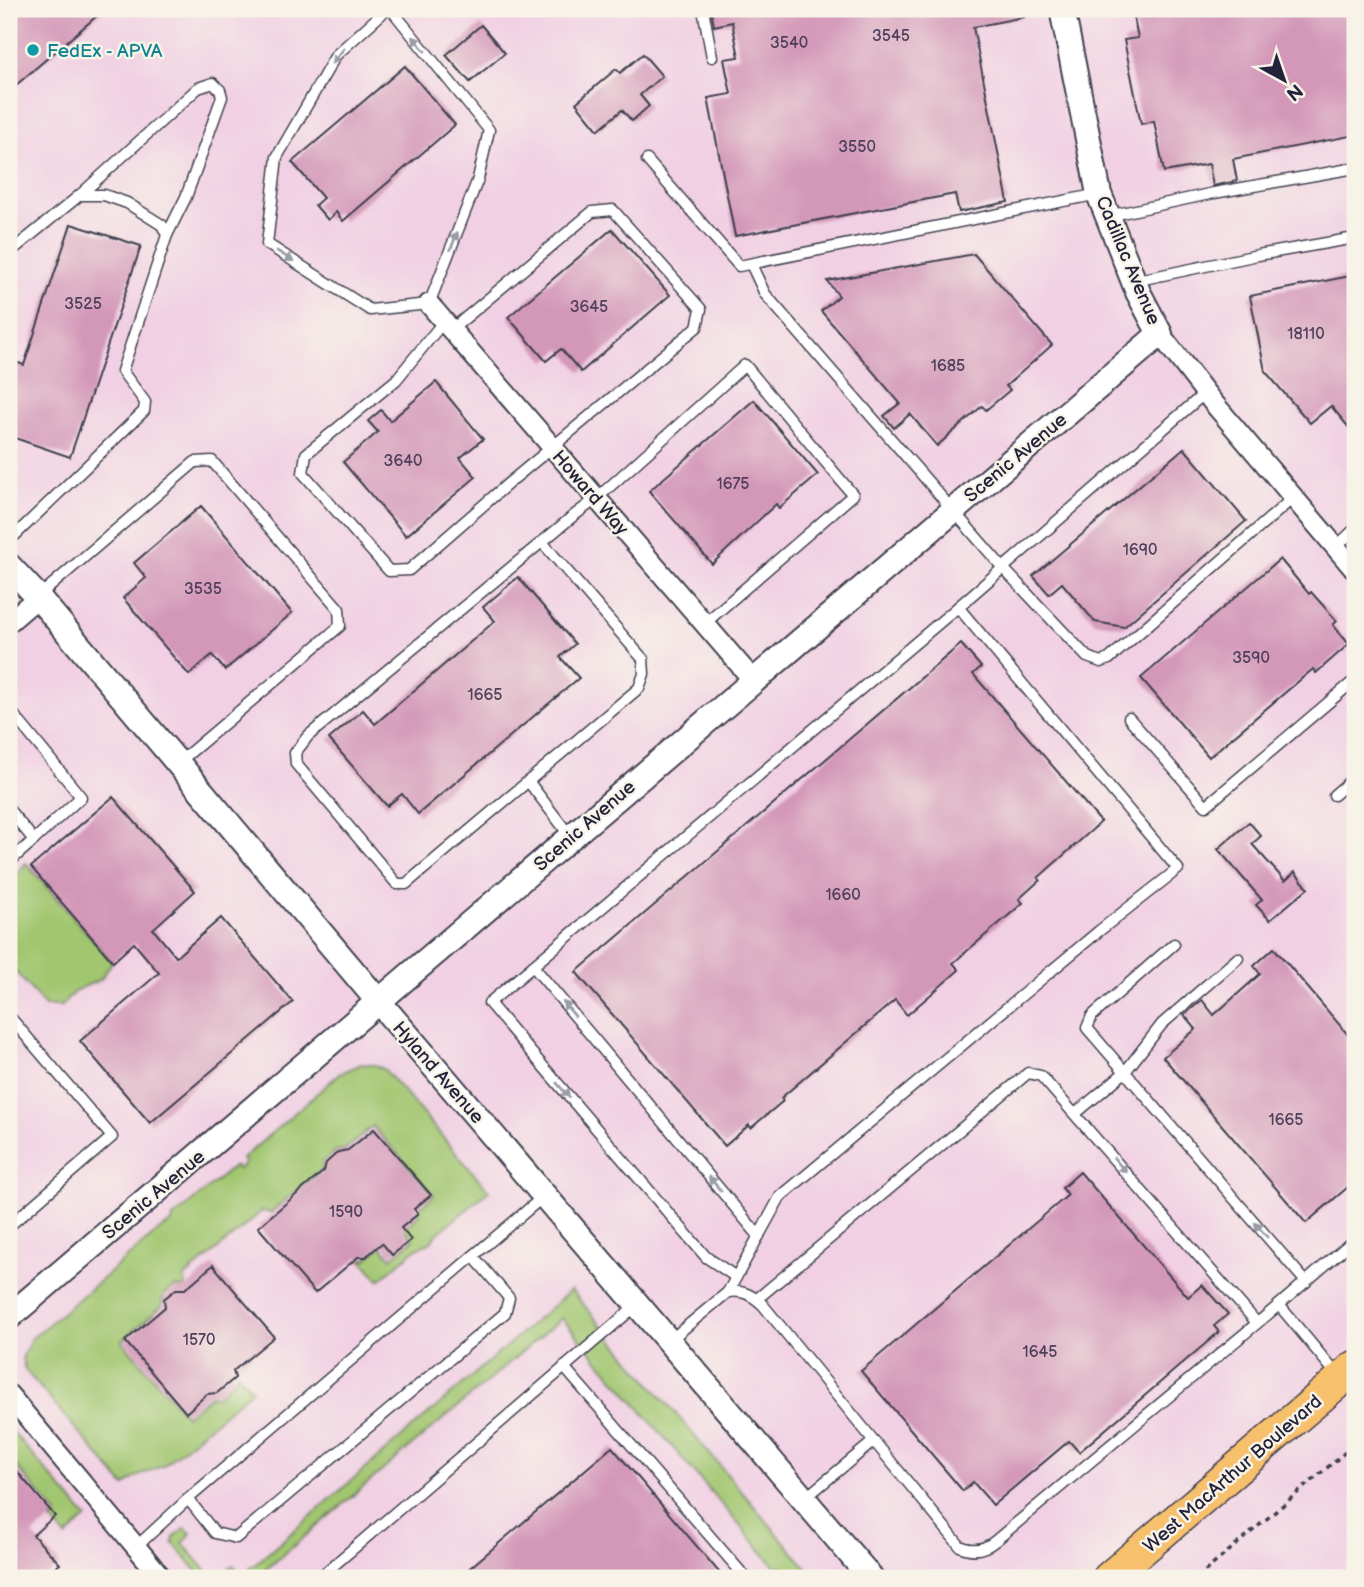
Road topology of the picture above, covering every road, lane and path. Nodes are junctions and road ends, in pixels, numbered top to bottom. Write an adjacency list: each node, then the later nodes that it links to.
1 (389, 9): 14 (lane, one-way to 1); 14 (lane, one-way to 14)
2 (703, 9): 4 (lane)
3 (1062, 9): 8 (street, Cadillac Avenue)
4 (712, 57)
5 (647, 160): 12 (lane)
6 (1355, 168): 8 (lane)
7 (80, 195): 9 (lane); 9 (lane); 11 (lane)
8 (1104, 205): 12 (lane); 13 (street, Cadillac Avenue)
9 (167, 235): 23 (lane)
10 (1355, 238): 13 (lane)
11 (9, 253)
12 (751, 264): 21 (lane)
13 (1134, 281): 16 (street, Cadillac Avenue)
14 (429, 304): 15 (street, Howard Way)
15 (448, 326): 18 (street, Howard Way); 18 (lane); 18 (lane)
16 (1160, 334): 17 (street, Cadillac Avenue); 21 (street, Scenic Avenue)
17 (1205, 393): 19 (street, Cadillac Avenue); 27 (lane)
18 (552, 447): 20 (street, Howard Way)
19 (1294, 497): 25 (street, Cadillac Avenue); 27 (lane)
20 (596, 499): 24 (lane); 32 (street, Howard Way); 32 (lane)
21 (954, 509): 27 (lane); 33 (street, Scenic Avenue)
22 (1355, 529): 25 (lane)
23 (9, 541)
24 (542, 542): 39 (lane); 39 (lane)
25 (1336, 547): 28 (street, Cadillac Avenue)
26 (9, 566): 29 (street, Hyland Avenue)
27 (1003, 568): 30 (lane)
28 (1355, 570)
29 (38, 597): 31 (street); 37 (street, Hyland Avenue); 37 (lane)
30 (958, 607): 47 (lane); 54 (lane)
31 (9, 622)
32 (704, 624): 33 (street, Howard Way)
33 (753, 680): 42 (street, Scenic Avenue)
34 (1355, 680): 36 (lane)
35 (9, 709): 43 (lane)
36 (1129, 718)
37 (179, 762): 48 (street, Hyland Avenue)
38 (1355, 777): 40 (lane)
39 (528, 781): 42 (lane)
40 (1334, 795)
41 (9, 810): 43 (lane)
42 (570, 836): 48 (street, Scenic Avenue)
43 (34, 840): 44 (lane)
44 (9, 862)
45 (1174, 944): 50 (lane)
46 (1238, 958): 50 (lane)
47 (533, 966): 54 (lane, one-way to 47); 57 (lane, one-way to 57)
48 (379, 1002): 52 (street, Hyland Avenue); 63 (street, Scenic Avenue)
49 (9, 1016): 53 (lane)
50 (1125, 1072): 51 (lane); 58 (lane, one-way to 50)
51 (1075, 1114): 60 (lane); 64 (lane, one-way to 64)
52 (545, 1196): 56 (lane); 61 (street, Hyland Avenue)
53 (9, 1226)
54 (759, 1236): 57 (lane)
55 (1355, 1239): 58 (lane)
56 (472, 1256): 71 (lane); 71 (lane)
57 (736, 1277): 59 (lane)
58 (1306, 1282): 62 (lane)
59 (728, 1292): 60 (lane); 65 (lane)
60 (757, 1299): 69 (lane)
61 (638, 1304): 65 (street, Hyland Avenue); 66 (lane)
62 (1279, 1305): 64 (lane); 67 (lane)
63 (9, 1317)
64 (1257, 1323): 69 (lane)
65 (669, 1340): 72 (street, Hyland Avenue)
66 (564, 1367): 75 (lane); 76 (lane)
67 (1348, 1373): 78 (main road, West MacArthur Boulevard)
68 (9, 1395): 73 (street)
69 (874, 1441): 72 (lane)
70 (1355, 1444): 79 (path)
71 (188, 1499): 73 (lane)
72 (804, 1499): 77 (street, Hyland Avenue)
73 (136, 1547): 74 (street)
74 (162, 1578)
75 (319, 1578)
76 (746, 1578)
77 (871, 1578)
78 (1109, 1578)
79 (1197, 1578)

